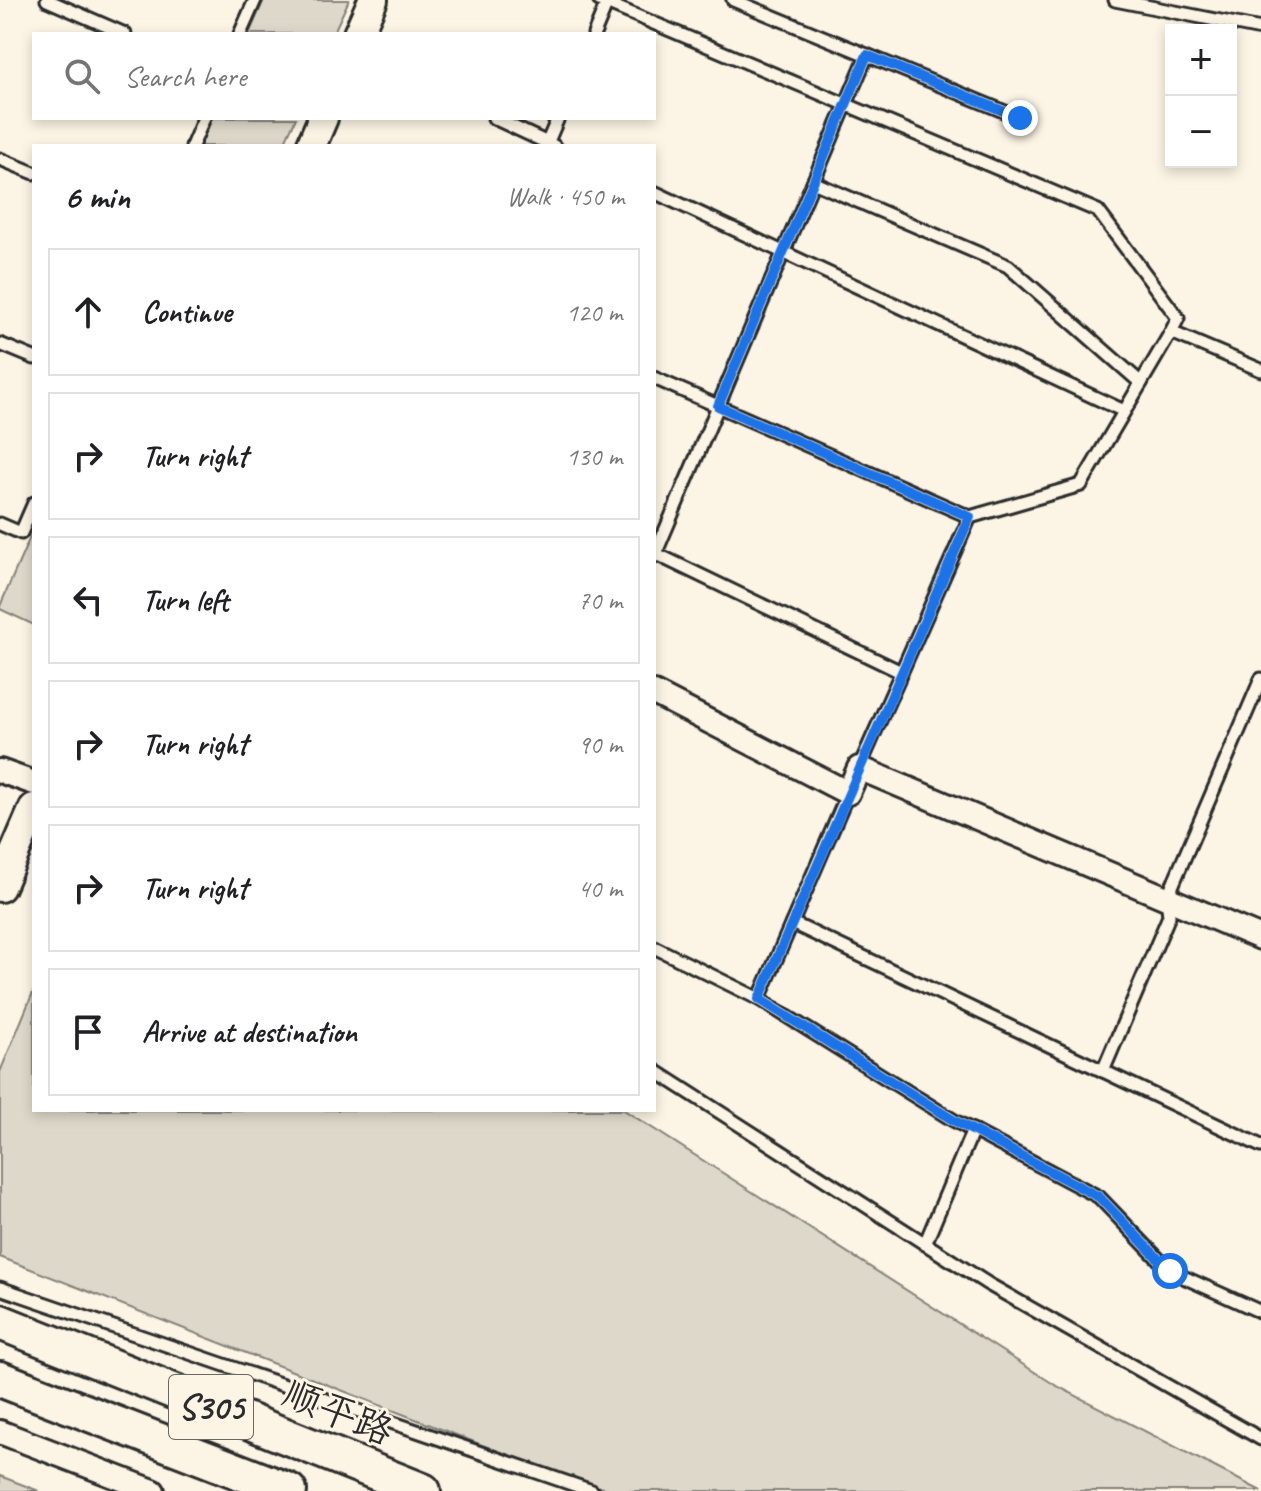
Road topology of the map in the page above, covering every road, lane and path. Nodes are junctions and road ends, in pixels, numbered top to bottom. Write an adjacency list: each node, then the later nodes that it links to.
1 (47, 0): 8 (lane)
2 (255, 0): 9 (lane)
3 (373, 0): 10 (street)
4 (733, 0): 12 (lane)
5 (1115, 0): 7 (lane)
6 (605, 1): 11 (lane); 13 (lane)
7 (1261, 29)
8 (120, 32)
9 (241, 32)
10 (359, 32)
11 (595, 32)
12 (867, 55): 13 (lane); 14 (lane)
13 (847, 103): 25 (lane); 28 (lane)
14 (1020, 118)
15 (203, 120): 19 (lane)
16 (322, 120): 20 (street)
17 (498, 120): 21 (lane)
18 (557, 120): 22 (lane)
19 (193, 144)
20 (312, 144)
21 (547, 144)
22 (549, 144)
23 (0, 159): 24 (lane)
24 (32, 172)
25 (813, 182): 27 (lane); 33 (lane)
26 (656, 193): 27 (lane)
27 (783, 252): 34 (lane); 35 (lane)
28 (1171, 332): 31 (lane); 33 (lane)
29 (0, 344): 30 (lane)
30 (32, 357)
31 (1261, 370)
32 (656, 379): 34 (lane)
33 (1141, 383): 35 (lane)
34 (718, 406): 37 (lane); 39 (lane)
35 (1124, 411): 37 (lane)
36 (32, 508): 38 (lane)
37 (970, 517): 41 (lane)
38 (0, 524)
39 (656, 549)
40 (656, 555): 41 (lane)
41 (901, 672): 44 (lane)
42 (1261, 679): 50 (lane)
43 (656, 694): 47 (street)
44 (859, 768): 47 (street); 50 (street)
45 (0, 771): 46 (street)
46 (32, 782)
47 (848, 793): 51 (lane)
48 (32, 813): 49 (street)
49 (0, 887)
50 (1167, 898): 52 (street); 56 (lane)
51 (792, 923): 54 (lane); 56 (lane)
52 (1261, 938)
53 (656, 948): 54 (lane)
54 (759, 999): 57 (lane)
55 (656, 1071): 59 (lane)
56 (1103, 1071): 58 (lane)
57 (973, 1130): 59 (lane); 61 (lane)
58 (1261, 1146)
59 (925, 1244): 65 (lane)
60 (0, 1288): 69 (lane)
61 (1261, 1312)
62 (0, 1322): 68 (main road, 顺平路 / S305)
63 (0, 1379): 67 (main road, S305)
64 (0, 1432): 66 (street)
65 (1261, 1439)
66 (153, 1491)
67 (289, 1491)
68 (423, 1491)
69 (592, 1491)

